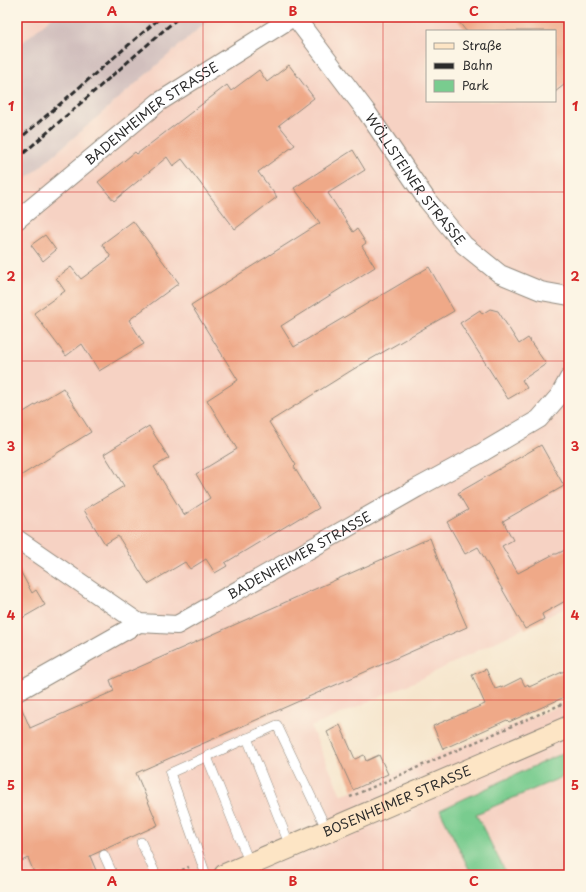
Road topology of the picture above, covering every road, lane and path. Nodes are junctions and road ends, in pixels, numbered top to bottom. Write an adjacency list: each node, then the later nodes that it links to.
1 (294, 17): 2 (street, BADENHEIMER STRASSE); 3 (street, WÖLLSTEINER STRASSE)
2 (17, 220)
3 (569, 296)
4 (569, 378): 6 (street, BADENHEIMER STRASSE)
5 (17, 539): 6 (street)
6 (139, 623): 7 (street)
7 (17, 692)
8 (569, 701): 12 (path)
9 (569, 727): 13 (street, BOSENHEIMER STRASSE)
10 (247, 738): 11 (lane); 13 (lane); 15 (lane)
11 (207, 757): 17 (lane); 18 (lane)
12 (347, 799)
13 (327, 830): 15 (street, BOSENHEIMER STRASSE)
14 (141, 842): 20 (lane)
15 (290, 846): 18 (street, BOSENHEIMER STRASSE)
16 (104, 855): 19 (lane)
17 (201, 862): 21 (path); 22 (lane)
18 (250, 864): 23 (street, BOSENHEIMER STRASSE)
19 (113, 875)
20 (156, 875)
21 (171, 875)
22 (206, 875)
23 (225, 875)

